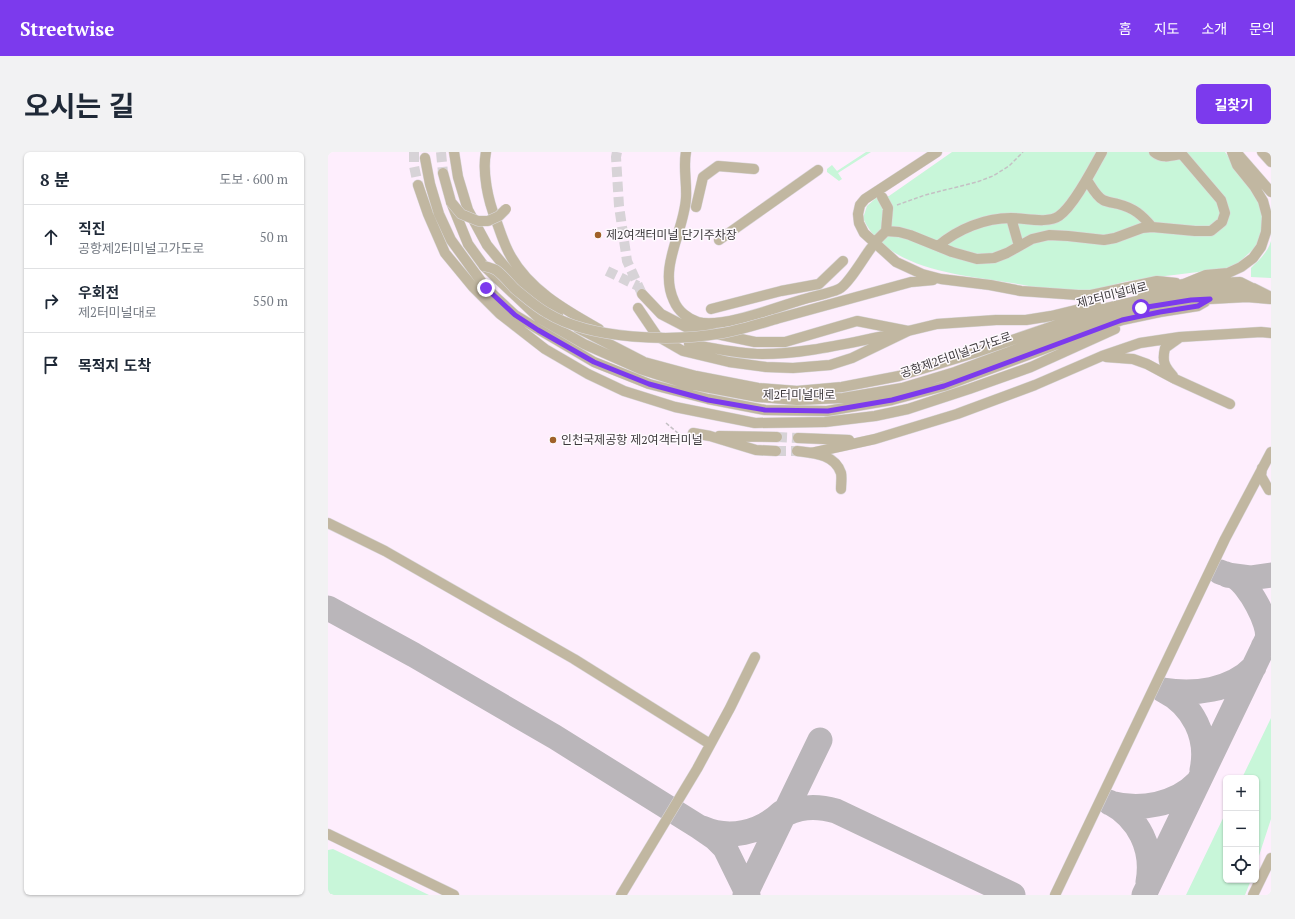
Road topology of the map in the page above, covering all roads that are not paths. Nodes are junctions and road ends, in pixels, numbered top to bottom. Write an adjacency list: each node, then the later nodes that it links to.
1 (454, 152): 45 (street, 제2터미널대로)
2 (486, 152): 45 (street)
3 (686, 152): 26 (street)
4 (937, 152): 33 (street)
5 (1102, 152): 16 (street)
6 (1154, 152): 10 (street)
7 (1232, 152): 34 (street)
8 (1236, 152): 18 (street)
9 (1262, 152): 12 (street)
10 (1180, 153): 25 (street)
11 (425, 158): 40 (street, 제2터미널대로)
12 (1271, 162)
13 (754, 169): 21 (street)
14 (818, 170): 28 (street)
15 (443, 173): 20 (street, 공항제2터미널고가도로)
16 (1087, 180): 24 (street); 25 (street)
17 (418, 185): 40 (street)
18 (1271, 192)
19 (882, 198): 26 (street)
20 (451, 202): 22 (street, bridge); 32 (street, 공항제2터미널고가도로, bridge)
21 (696, 207)
22 (506, 209)
23 (1011, 218): 24 (street); 29 (street); 30 (street)
24 (1052, 220): 27 (street)
25 (1152, 227): 27 (street)
26 (886, 231): 29 (street)
27 (1057, 235): 30 (street)
28 (719, 240)
29 (938, 246): 30 (street)
30 (1019, 246)
31 (843, 261): 41 (street)
32 (484, 266): 33 (street, bridge); 38 (street, 공항제2터미널고가도로)
33 (941, 279): 34 (street)
34 (1184, 284): 35 (street); 42 (street)
35 (1253, 288): 37 (street, 제2터미널대로); 45 (street, 제2터미널대로)
36 (642, 294): 42 (street)
37 (1271, 298): 38 (street, 제2터미널대로)
38 (1210, 299): 40 (street, 제2터미널대로)
39 (638, 308): 42 (street)
40 (1185, 308)
41 (711, 309)
42 (908, 331): 46 (street)
43 (1271, 333): 44 (street)
44 (1180, 337): 47 (street); 48 (street)
45 (605, 343)
46 (689, 344)
47 (1102, 356): 48 (street); 54 (street)
48 (1175, 379): 49 (street)
49 (1230, 404)
50 (693, 433): 51 (street)
51 (710, 436): 52 (street); 55 (street)
52 (777, 437)
53 (798, 438): 54 (street)
54 (875, 439): 58 (street)
55 (776, 451)
56 (797, 451): 58 (street)
57 (1271, 452): 59 (street)
58 (812, 453): 60 (street)
59 (1264, 464): 61 (street); 62 (street)
60 (841, 489)
61 (1270, 491): 62 (street)
62 (1249, 494): 70 (street)
63 (328, 523): 65 (street)
64 (754, 657): 65 (street)
65 (710, 744): 69 (street)
66 (328, 834): 68 (street)
67 (1271, 858): 71 (street)
68 (454, 895)
69 (621, 895)
70 (1055, 895)
71 (1254, 895)

